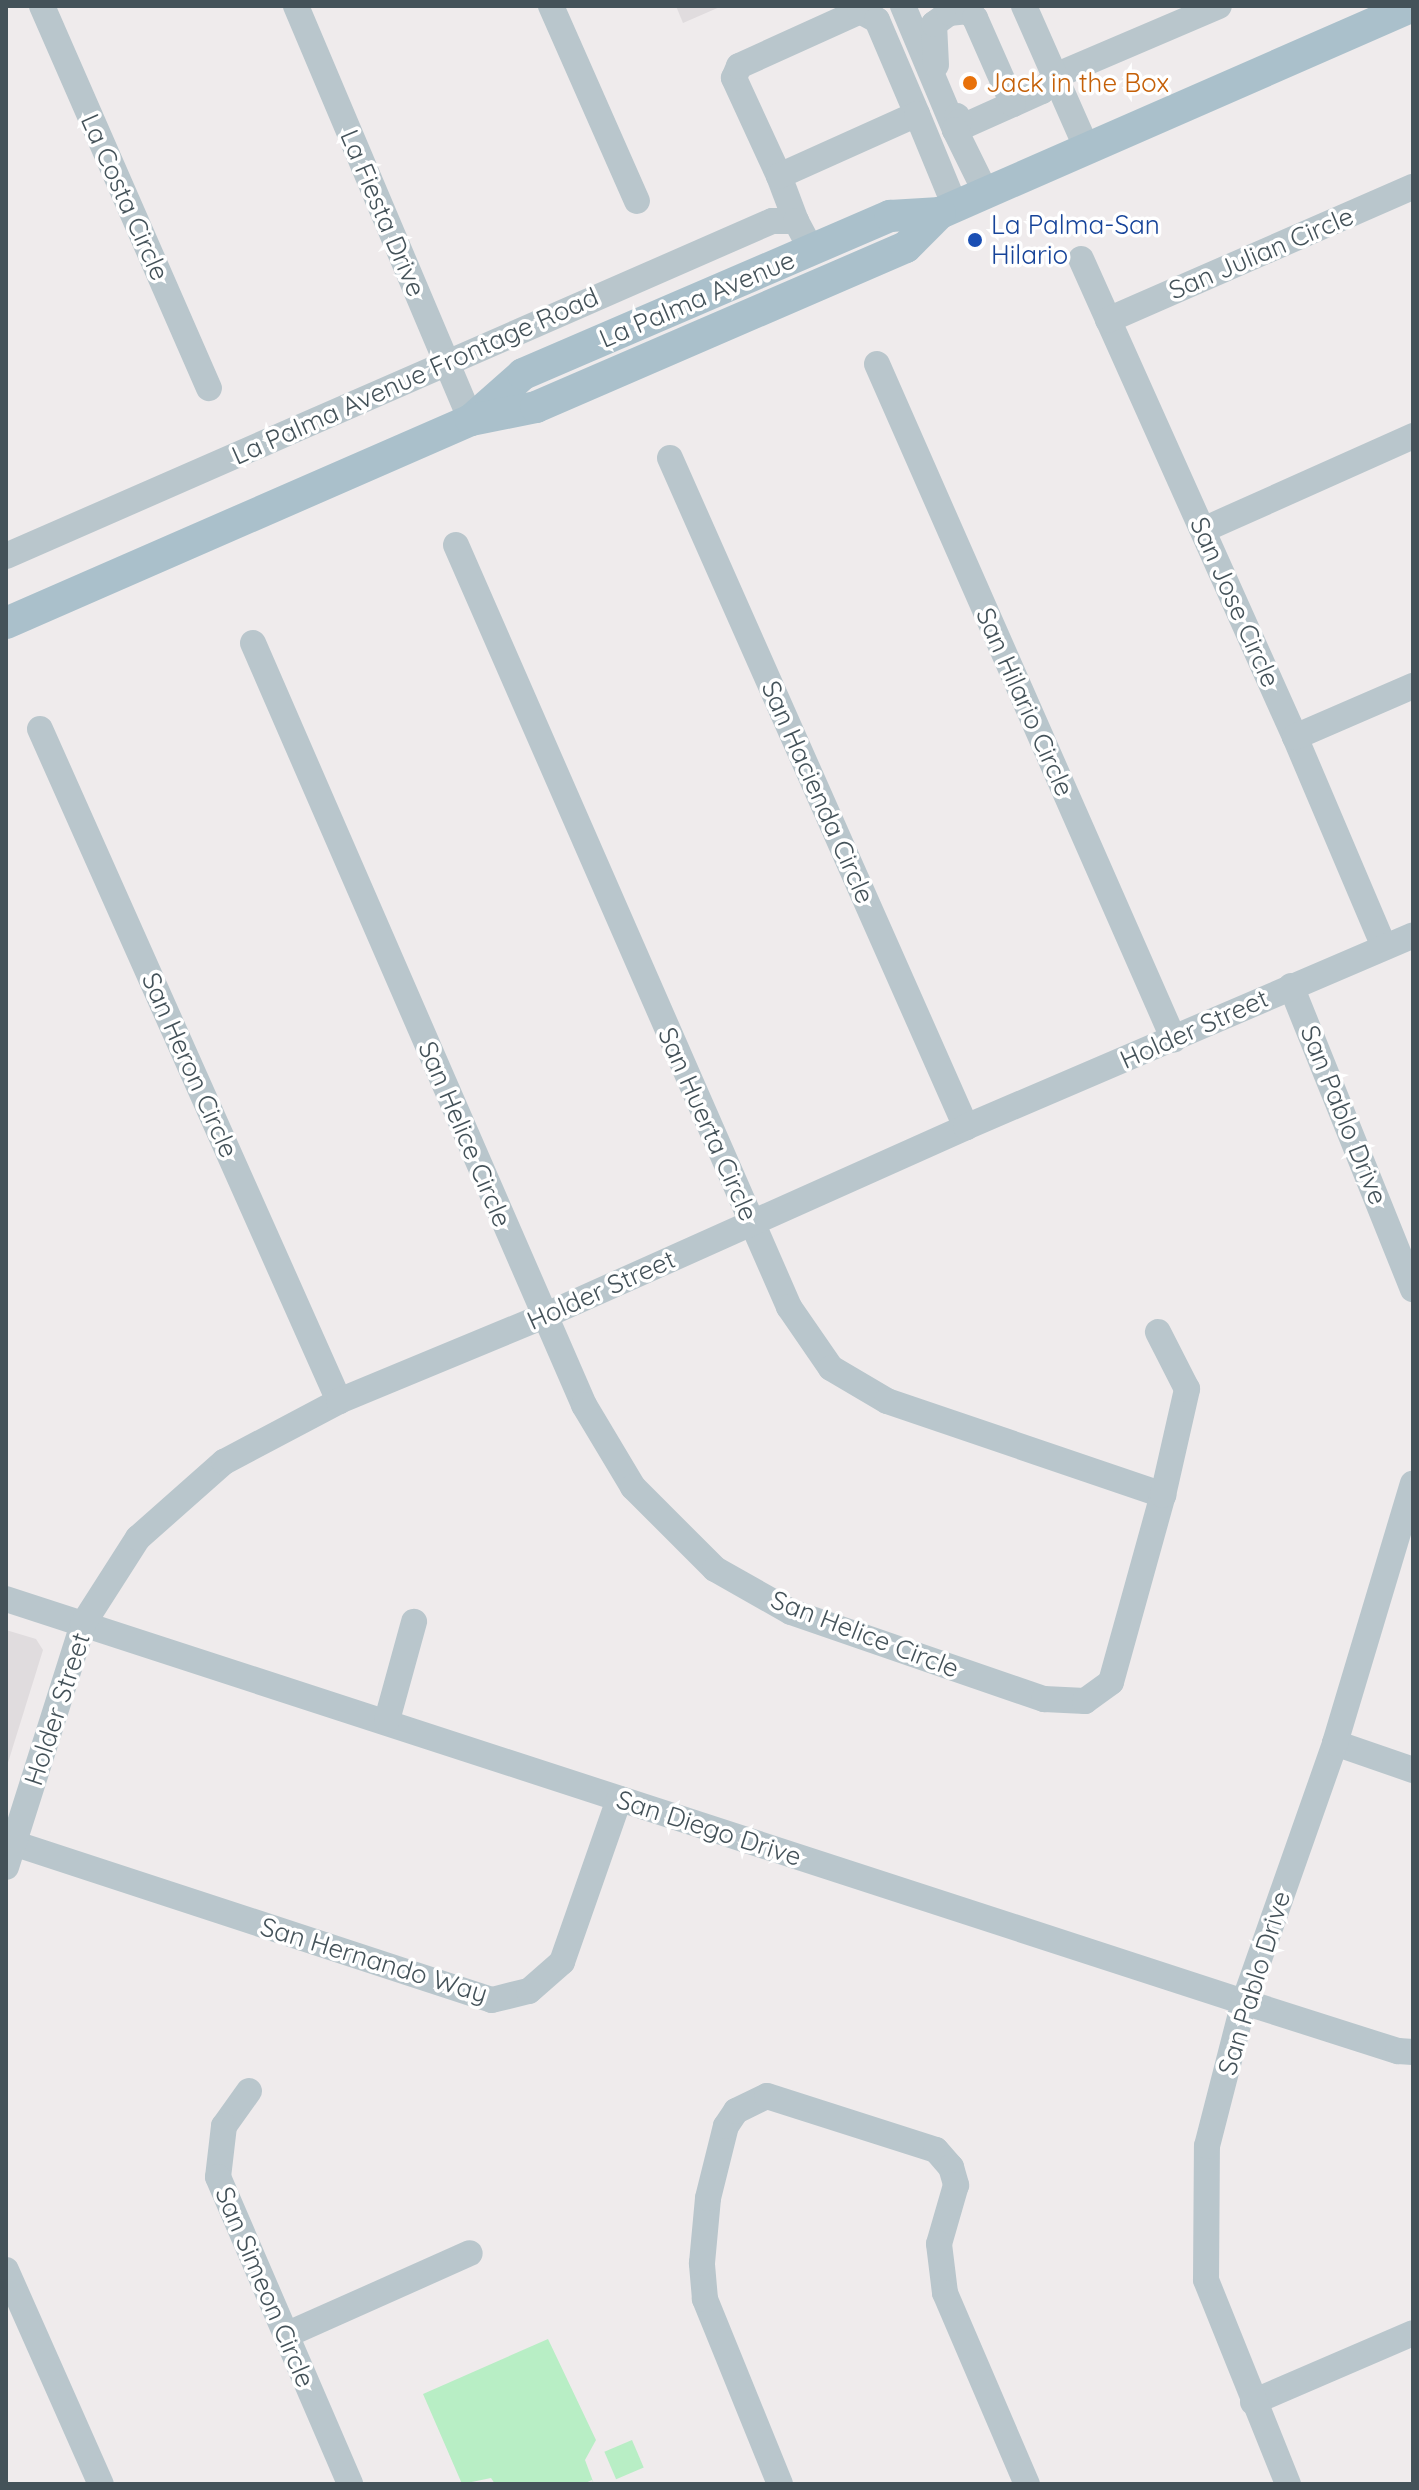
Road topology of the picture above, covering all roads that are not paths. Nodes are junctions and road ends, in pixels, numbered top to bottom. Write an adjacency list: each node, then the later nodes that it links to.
1 (42, 6): 25 (street, La Costa Circle)
2 (296, 6): 23 (street, La Fiesta Drive)
3 (551, 6): 17 (street)
4 (903, 6): 12 (street)
5 (1024, 6): 9 (street)
6 (1219, 6): 9 (street)
7 (1400, 9): 13 (main road, La Palma Avenue)
8 (874, 13): 11 (street); 14 (street)
9 (1055, 76): 10 (street); 13 (street)
10 (1013, 104): 12 (street); 12 (street)
11 (917, 114): 14 (street); 18 (street)
12 (955, 130): 16 (street)
13 (1087, 149): 16 (main road, La Palma Avenue)
14 (779, 176): 19 (street)
15 (1413, 187): 22 (street, San Julian Circle)
16 (986, 193): 18 (main road, La Palma Avenue)
17 (637, 201)
18 (948, 209): 20 (main road, La Palma Avenue); 26 (main road, La Palma Avenue)
19 (796, 221): 20 (street); 23 (street, La Palma Avenue Frontage Road)
20 (811, 249): 26 (main road, La Palma Avenue)
21 (1081, 259): 22 (street, San Jose Circle)
22 (1108, 320): 29 (street, San Jose Circle)
23 (446, 362): 26 (street, La Fiesta Drive); 31 (street, La Palma Avenue Frontage Road)
24 (877, 364): 40 (street, San Hilario Circle)
25 (209, 388)
26 (471, 420): 32 (main road, La Palma Avenue)
27 (1413, 436): 29 (street)
28 (670, 458): 41 (street, San Hacienda Circle)
29 (1203, 530): 36 (street, San Jose Circle)
30 (456, 545): 42 (street, San Huerta Circle)
31 (6, 556)
32 (6, 623)
33 (253, 643): 44 (street, San Helice Circle)
34 (1413, 686): 36 (street)
35 (40, 729): 46 (street, San Heron Circle)
36 (1295, 737): 38 (street, San Jose Circle)
37 (1413, 935): 38 (street, Holder Street)
38 (1384, 947): 39 (street, Holder Street)
39 (1291, 986): 40 (street, Holder Street); 43 (street, San Pablo Drive)
40 (1174, 1040): 41 (street, Holder Street)
41 (966, 1127): 42 (street, Holder Street)
42 (751, 1223): 44 (street, Holder Street); 47 (street, San Huerta Circle)
43 (1413, 1289)
44 (544, 1316): 46 (street, Holder Street); 47 (street, San Helice Circle)
45 (1158, 1332): 47 (street, San Helice Circle)
46 (339, 1401): 51 (street, Holder Street)
47 (1163, 1495)
48 (1412, 1496): 53 (street, San Pablo Drive)
49 (6, 1599): 51 (street, San Diego Drive)
50 (414, 1622): 52 (street)
51 (83, 1624): 52 (street, San Diego Drive); 56 (street, Holder Street)
52 (387, 1720): 55 (street, San Diego Drive)
53 (1335, 1743): 54 (street); 57 (street, San Pablo Drive)
54 (1413, 1770)
55 (619, 1799): 56 (street, San Hernando Way); 57 (street, San Diego Drive)
56 (10, 1855)
57 (1244, 2002): 58 (street, San Diego Drive); 64 (street, San Pablo Drive)
58 (1413, 2052)
59 (249, 2091): 63 (street, San Simeon Circle)
60 (470, 2253): 63 (street)
61 (6, 2270): 65 (street)
62 (1413, 2333): 64 (street)
63 (286, 2335): 66 (street, San Simeon Circle)
64 (1253, 2402): 69 (street, San Pablo Drive)
65 (101, 2484)
66 (350, 2484)
67 (780, 2484): 68 (street)
68 (1027, 2484)
69 (1288, 2484)

